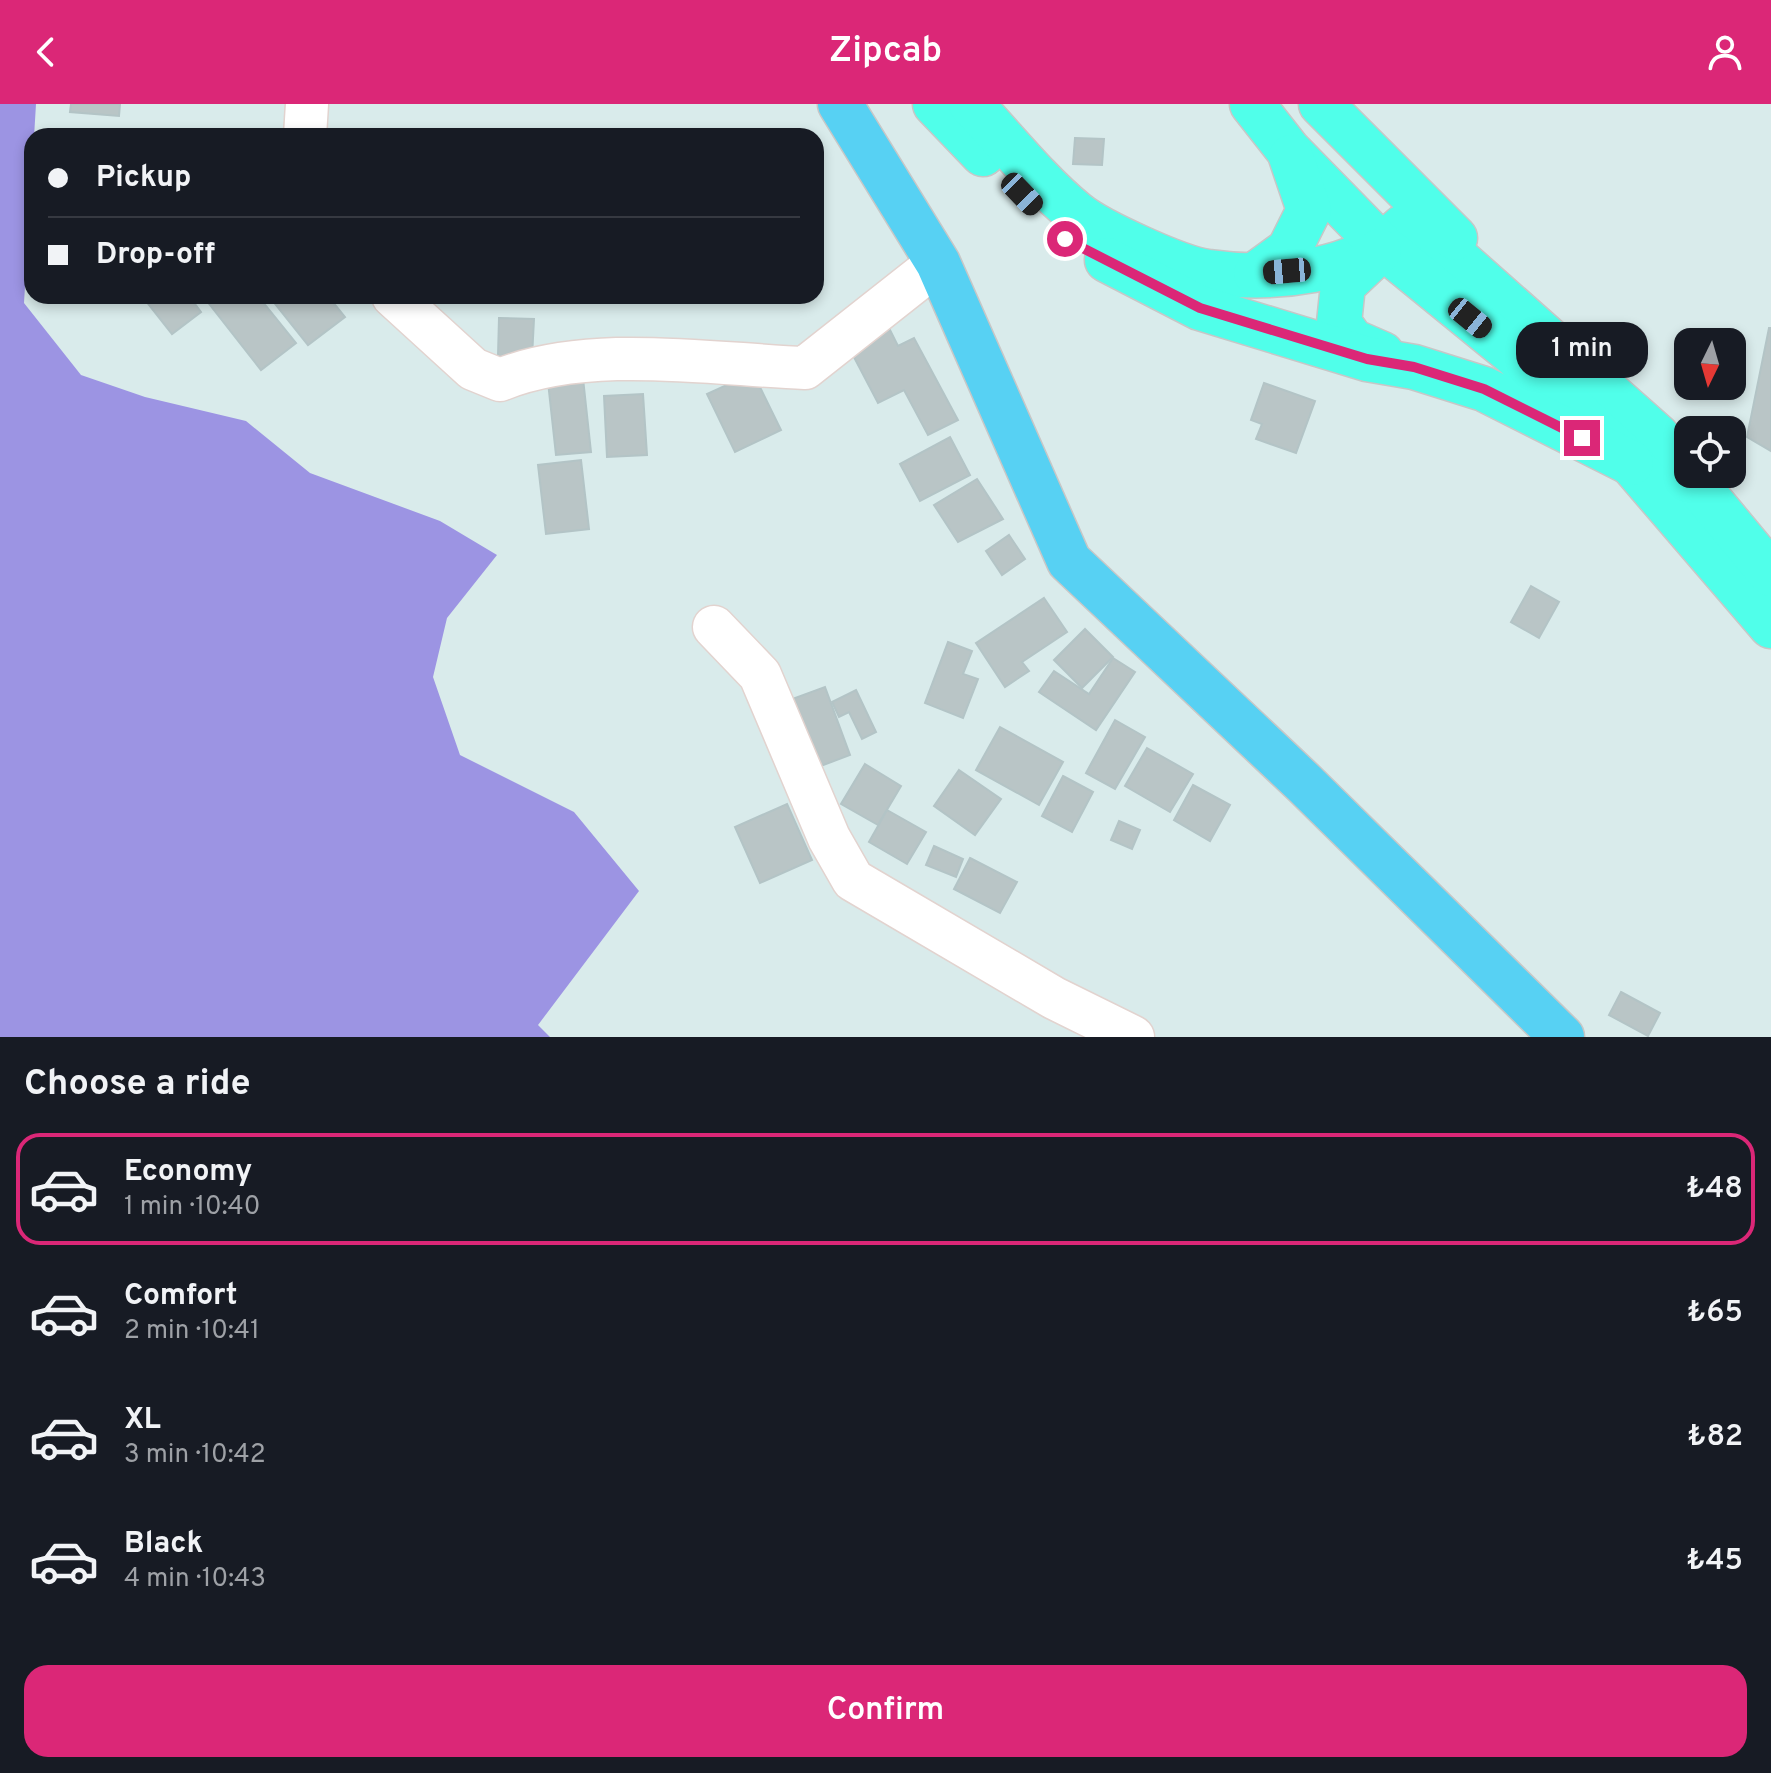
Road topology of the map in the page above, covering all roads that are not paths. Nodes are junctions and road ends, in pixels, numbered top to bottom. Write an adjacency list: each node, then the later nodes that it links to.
1 (307, 104): 7 (street)
2 (840, 104): 10 (main road)
3 (935, 104): 13 (highway)
4 (971, 104): 11 (highway)
5 (1252, 104): 8 (highway)
6 (1321, 104): 14 (highway)
7 (306, 128)
8 (1289, 151): 9 (highway); 11 (highway)
9 (1383, 247): 11 (highway); 13 (highway); 15 (highway); 16 (highway)
10 (938, 263): 12 (street); 24 (main road)
11 (1256, 274)
12 (402, 304)
13 (1414, 367): 16 (highway)
14 (1674, 433)
15 (1674, 457)
16 (1631, 463): 21 (highway)
17 (1700, 488): 20 (highway)
18 (1722, 488): 19 (highway)
19 (1771, 546)
20 (1771, 574)
21 (1771, 626)
22 (714, 627): 23 (street)
23 (1133, 1037)
24 (1562, 1037)

